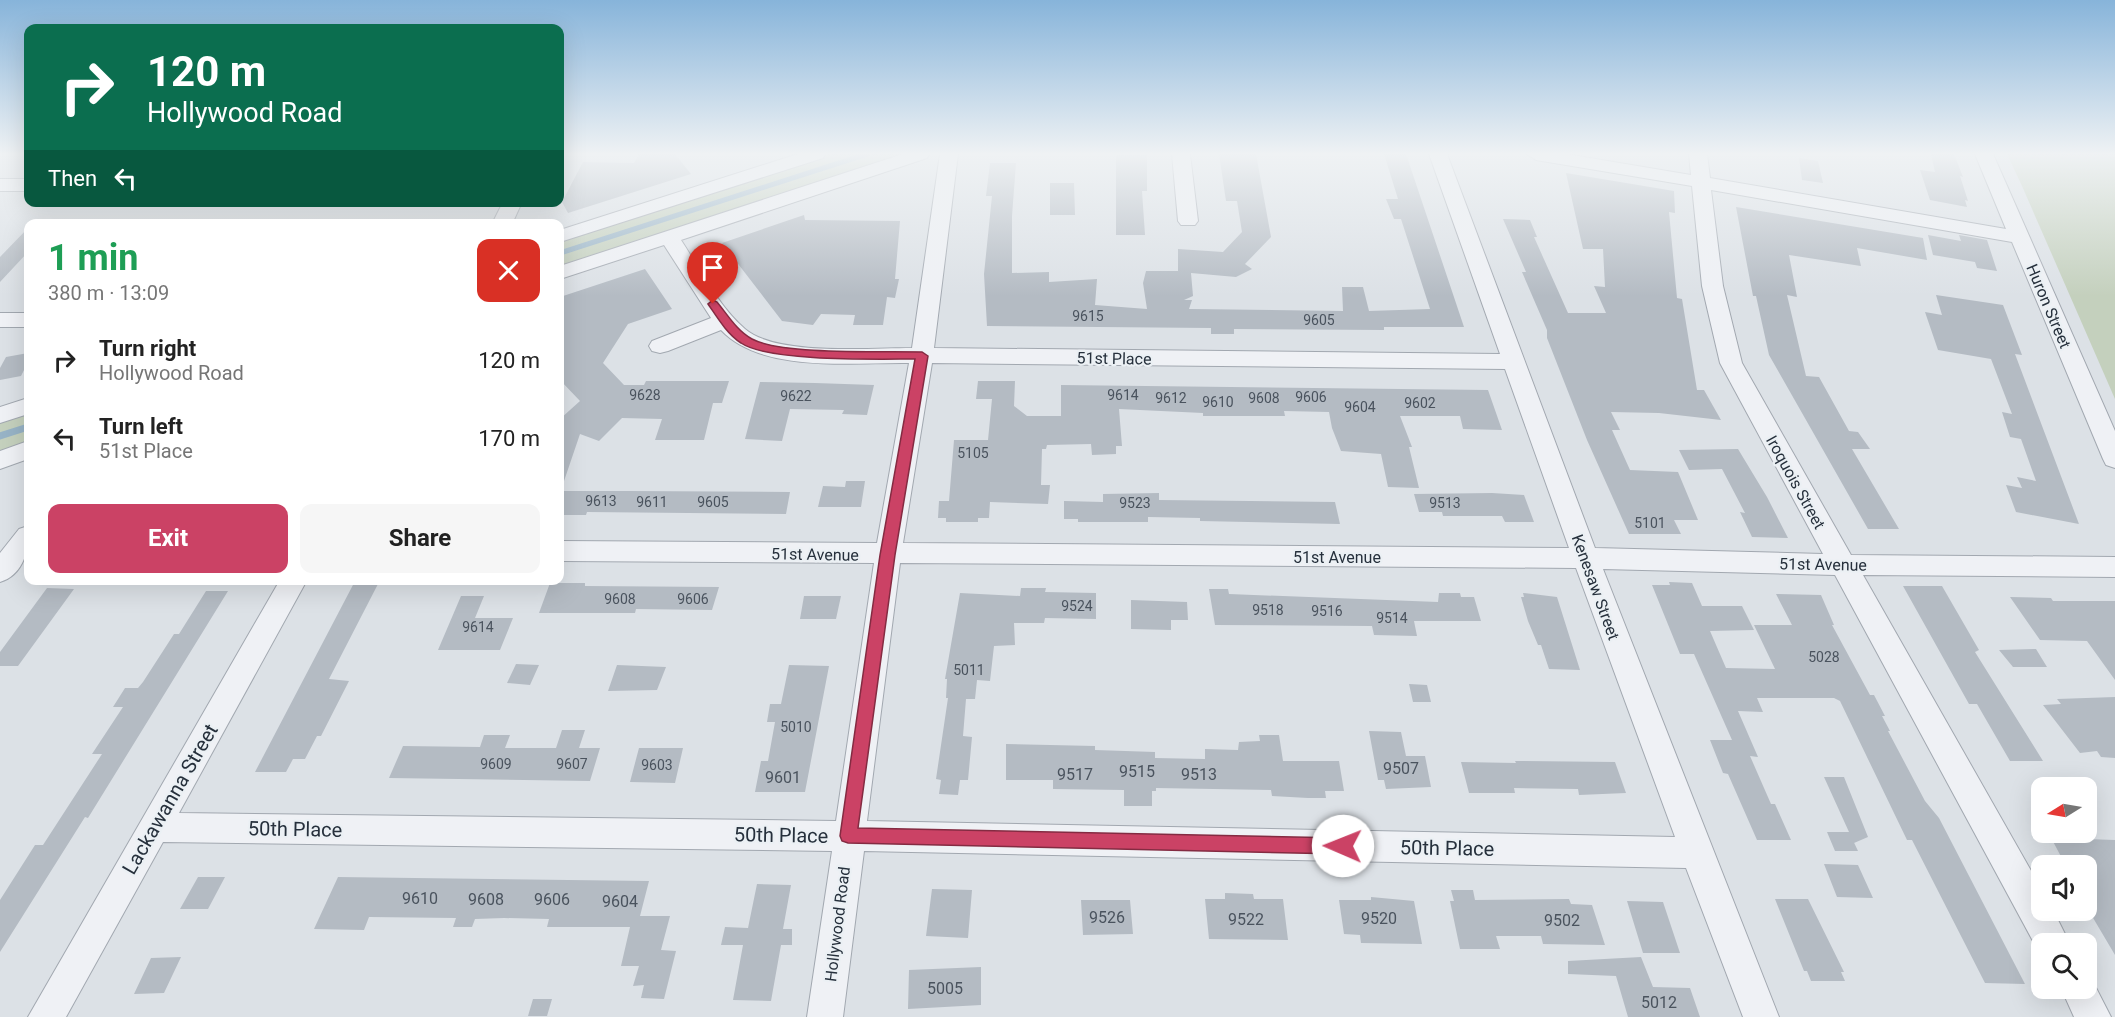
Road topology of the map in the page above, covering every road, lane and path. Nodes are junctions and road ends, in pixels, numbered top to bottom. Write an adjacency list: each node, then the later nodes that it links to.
1 (667, 201): 10 (street)
2 (776, 201): 11 (street)
3 (943, 201): 18 (street, Hollywood Road)
4 (1186, 201): 9 (street)
5 (1455, 201): 19 (street, Kenesaw Street)
6 (1703, 201): 29 (street, Iroquois Street)
7 (1814, 201): 12 (street)
8 (2004, 201): 12 (street, Huron Street)
9 (1188, 220)
10 (564, 235)
11 (669, 237): 13 (street); 16 (street, 51st Place)
12 (2019, 237): 23 (street, Huron Street)
13 (564, 272)
14 (0, 320): 15 (street)
15 (24, 320)
16 (724, 321): 17 (street); 18 (street, 51st Place)
17 (660, 346)
18 (922, 356): 19 (street, 51st Place); 27 (street, Hollywood Road)
19 (1514, 362): 28 (street, Kenesaw Street)
20 (24, 407): 21 (street)
21 (0, 415)
22 (24, 451): 24 (street)
23 (2115, 459)
24 (0, 460)
25 (24, 541): 31 (street)
26 (564, 551): 27 (street, 51st Avenue)
27 (888, 555): 28 (street, 51st Avenue); 34 (street, Hollywood Road)
28 (1584, 558): 29 (street, 51st Avenue); 35 (street, Kenesaw Street)
29 (1843, 565): 30 (street, 51st Avenue); 36 (street, Iroquois Street)
30 (2115, 567)
31 (0, 572)
32 (291, 585): 33 (street, Lackawanna Street)
33 (155, 827): 34 (street, 50th Place); 38 (street, Lackawanna Street)
34 (848, 836): 35 (street, 50th Place); 39 (street, Hollywood Road)
35 (1696, 853): 40 (street, Kenesaw Street)
36 (2047, 933)
37 (2084, 999): 41 (street)
38 (46, 1017)
39 (825, 1017)
40 (1761, 1017)
41 (2094, 1017)

